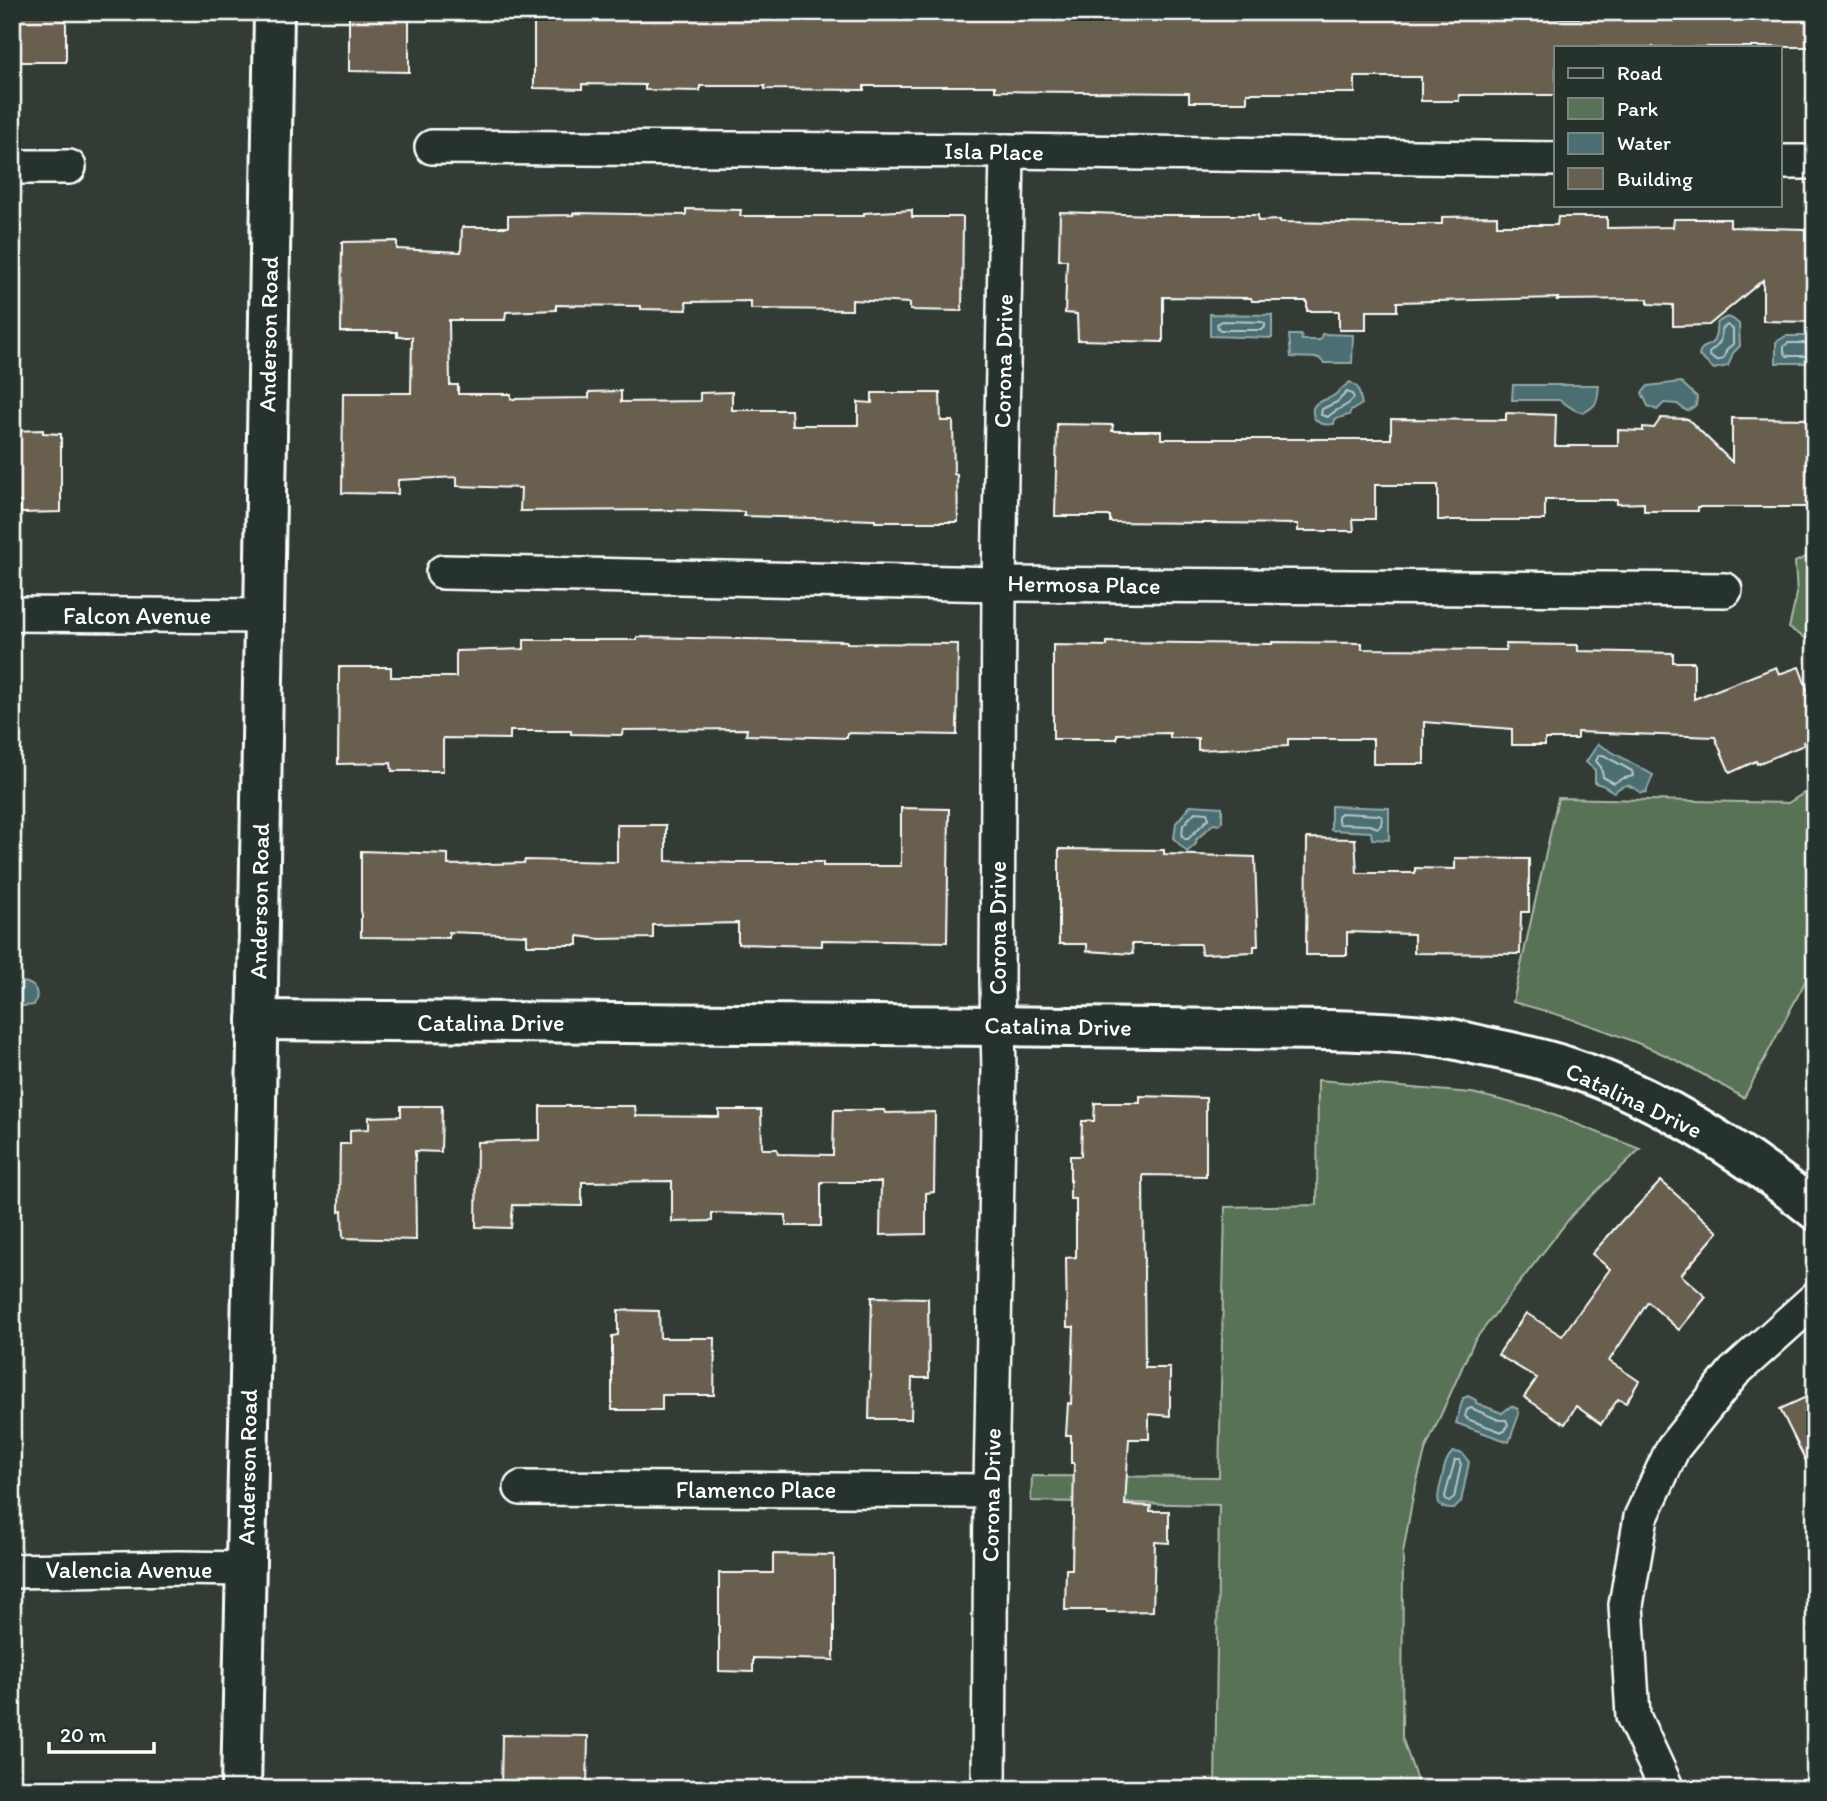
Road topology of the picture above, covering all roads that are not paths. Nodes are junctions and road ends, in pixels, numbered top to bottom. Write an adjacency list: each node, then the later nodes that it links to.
1 (274, 12): 13 (street, Anderson Road)
2 (432, 147): 3 (street, Isla Place)
3 (1007, 151): 4 (street, Isla Place); 10 (street, Corona Drive)
4 (1554, 159)
5 (1782, 162): 6 (street)
6 (1815, 162)
7 (12, 167): 8 (street)
8 (69, 167)
9 (443, 572): 10 (street, Hermosa Place)
10 (999, 584): 11 (street, Hermosa Place); 15 (street, Corona Drive)
11 (1725, 590)
12 (12, 614): 13 (street, Falcon Avenue)
13 (262, 616): 14 (street, Anderson Road)
14 (257, 1020): 15 (street, Catalina Drive); 20 (street, Anderson Road)
15 (997, 1026): 16 (street, Catalina Drive); 19 (street, Corona Drive)
16 (1815, 1210)
17 (1815, 1299): 24 (street)
18 (521, 1488): 19 (street, Flamenco Place)
19 (991, 1491): 23 (street, Corona Drive)
20 (245, 1569): 21 (street, Valencia Avenue); 22 (street, Anderson Road)
21 (12, 1571)
22 (241, 1789)
23 (989, 1789)
24 (1667, 1789)

